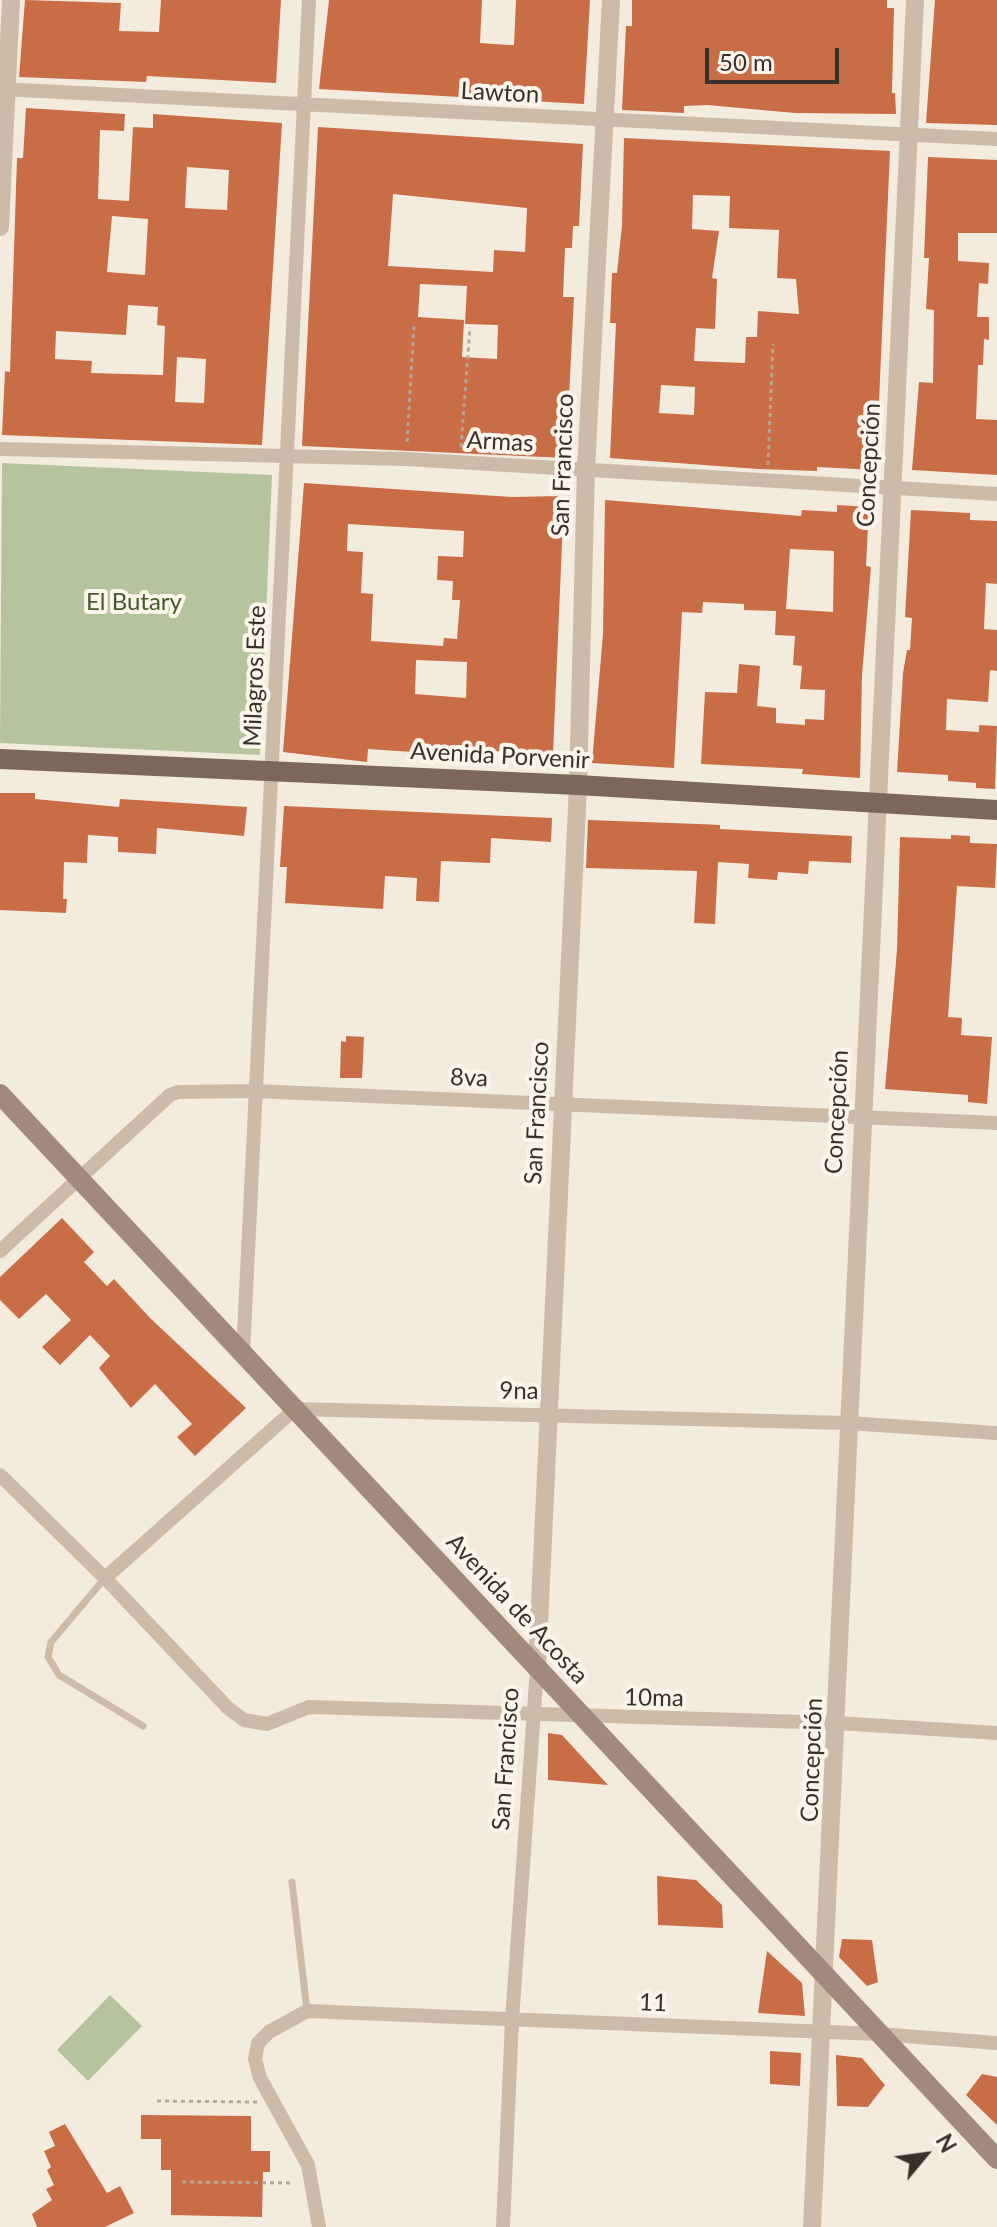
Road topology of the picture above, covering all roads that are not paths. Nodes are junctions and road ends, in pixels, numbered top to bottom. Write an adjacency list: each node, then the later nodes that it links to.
1 (11, 0): 5 (street)
2 (309, 0): 6 (street, Milagros Este)
3 (611, 0): 7 (street, San Francisco)
4 (915, 0): 8 (street, Concepción)
5 (3, 89): 6 (street, Lawton); 10 (street)
6 (303, 104): 7 (street, Lawton); 12 (street, Milagros Este)
7 (606, 121): 8 (street, Lawton); 13 (street, San Francisco)
8 (908, 136): 9 (street, Lawton); 14 (street, Concepción)
9 (997, 139)
10 (0, 227)
11 (0, 449): 12 (street, Armas)
12 (285, 456): 13 (street, Armas); 17 (street, Milagros Este)
13 (586, 469): 14 (street, Armas); 18 (street, San Francisco)
14 (892, 486): 15 (street, Armas); 19 (street, Concepción)
15 (997, 494)
16 (0, 759): 17 (main road, Avenida Porvenir)
17 (273, 770): 18 (main road, Avenida Porvenir); 21 (street, Milagros Este)
18 (578, 785): 19 (main road, Avenida Porvenir); 23 (street, San Francisco)
19 (878, 804): 20 (main road, Avenida Porvenir); 24 (street, Concepción)
20 (997, 810)
21 (254, 1091): 23 (street, 8va); 26 (street, 8va); 28 (street, Milagros Este)
22 (0, 1094): 26 (main road, Avenida de Acosta)
23 (561, 1104): 24 (street, 8va); 30 (street, San Francisco)
24 (861, 1115): 25 (street, 8va); 31 (street, Concepción)
25 (997, 1123)
26 (77, 1177): 27 (street, 8va); 28 (main road, Avenida de Acosta)
27 (0, 1251)
28 (243, 1354): 29 (main road, Avenida de Acosta)
29 (295, 1409): 30 (street, 9na); 34 (street); 35 (main road, Avenida de Acosta)
30 (549, 1413): 31 (street, 9na); 35 (street, San Francisco)
31 (848, 1423): 32 (street, 9na); 38 (street, Concepción)
32 (997, 1433)
33 (0, 1475): 34 (street)
34 (105, 1578): 36 (street, 10ma); 39 (lane)
35 (537, 1668): 36 (street, San Francisco); 37 (main road, Avenida de Acosta)
36 (531, 1715): 37 (street, 10ma); 44 (street, San Francisco)
37 (581, 1715): 38 (street, 10ma); 42 (main road, Avenida de Acosta)
38 (837, 1723): 40 (street, 10ma); 42 (street, Concepción)
39 (143, 1726)
40 (997, 1733)
41 (292, 1882): 43 (lane)
42 (826, 1977): 45 (street, Concepción); 46 (main road, Avenida de Acosta)
43 (307, 2011): 44 (street, 11); 49 (street)
44 (512, 2020): 45 (street, 11); 50 (street, San Francisco)
45 (821, 2032): 46 (street, 11); 51 (street, Concepción)
46 (879, 2034): 47 (street, 11); 48 (main road, Avenida de Acosta)
47 (997, 2043)
48 (997, 2159)
49 (319, 2227)
50 (503, 2227)
51 (812, 2227)

